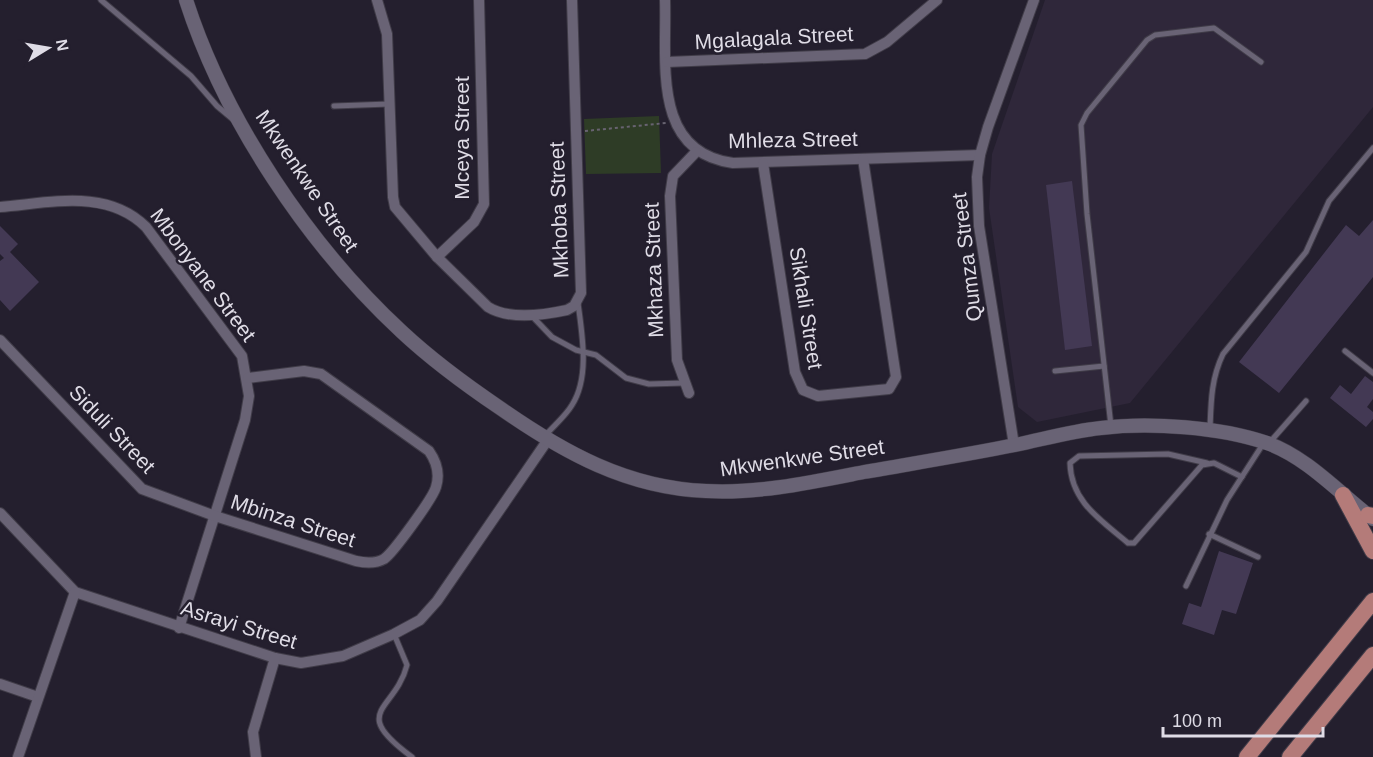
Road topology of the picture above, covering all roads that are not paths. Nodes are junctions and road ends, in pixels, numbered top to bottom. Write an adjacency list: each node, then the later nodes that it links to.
1 (101, 0): 13 (lane)
2 (186, 0): 13 (street, Mkwenkwe Street)
3 (377, 0): 11 (street, Mkhoba Street)
4 (479, 0): 20 (street, Mceya Street)
5 (572, 0): 21 (street, Mkhoba Street)
6 (665, 0): 9 (street)
7 (937, 0): 9 (street, Mgalagala Street)
8 (1034, 0): 16 (street, Qumza Street)
9 (667, 62): 15 (street)
10 (1261, 63): 26 (lane)
11 (389, 104): 12 (lane); 20 (street, Mkhoba Street)
12 (334, 106)
13 (245, 130): 34 (street, Mkwenkwe Street)
14 (1373, 148): 33 (lane)
15 (696, 152): 18 (street, Mhleza Street); 30 (street, Mkhaza Street)
16 (980, 155): 17 (street, Mhleza Street); 36 (street, Qumza Street)
17 (863, 159): 18 (street, Mhleza Street); 18 (street, Sikhali Street)
18 (763, 163)
19 (0, 207): 29 (street, Mbonyane Street)
20 (437, 257): 22 (street, Mkhoba Street)
21 (578, 300): 22 (street, Mkhoba Street); 24 (lane)
22 (530, 314): 24 (lane)
23 (0, 340): 41 (street, Siduli Street)
24 (583, 350): 30 (lane); 34 (lane)
25 (1345, 351): 28 (lane)
26 (1104, 366): 27 (lane); 32 (lane)
27 (1055, 371)
28 (1373, 373)
29 (248, 378): 41 (street, Mbonyane Street); 41 (street, Mbinza Street)
30 (686, 388)
31 (1306, 401): 35 (lane)
32 (1112, 427): 33 (street, Mkwenkwe Street); 36 (street, Mkwenkwe Street)
33 (1210, 431): 35 (street, Mkwenkwe Street)
34 (545, 440): 36 (street, Mkwenkwe Street); 50 (street, Asrayi Street)
35 (1267, 443): 38 (lane); 39 (street, Mkwenkwe Street)
36 (1014, 445)
37 (1207, 463): 37 (lane); 38 (lane)
38 (1242, 477): 43 (lane)
39 (1343, 495): 42 (street, Mkwenkwe Street); 44 (main road)
40 (0, 513): 47 (street, Asrayi Street)
41 (215, 516): 49 (street, Mbonyane Street)
42 (1371, 517)
43 (1209, 534): 45 (lane); 46 (lane)
44 (1373, 551)
45 (1258, 556)
46 (1185, 586)
47 (75, 592): 49 (street, Asrayi Street); 54 (street)
48 (1372, 599): 58 (main road)
49 (179, 627): 52 (street, Asrayi Street)
50 (394, 634): 52 (street, Asrayi Street); 57 (lane)
51 (1373, 655): 59 (main road)
52 (275, 658): 56 (street)
53 (0, 684): 54 (street)
54 (38, 697): 55 (street)
55 (18, 757)
56 (256, 757)
57 (412, 757)
58 (1246, 757)
59 (1290, 757)

